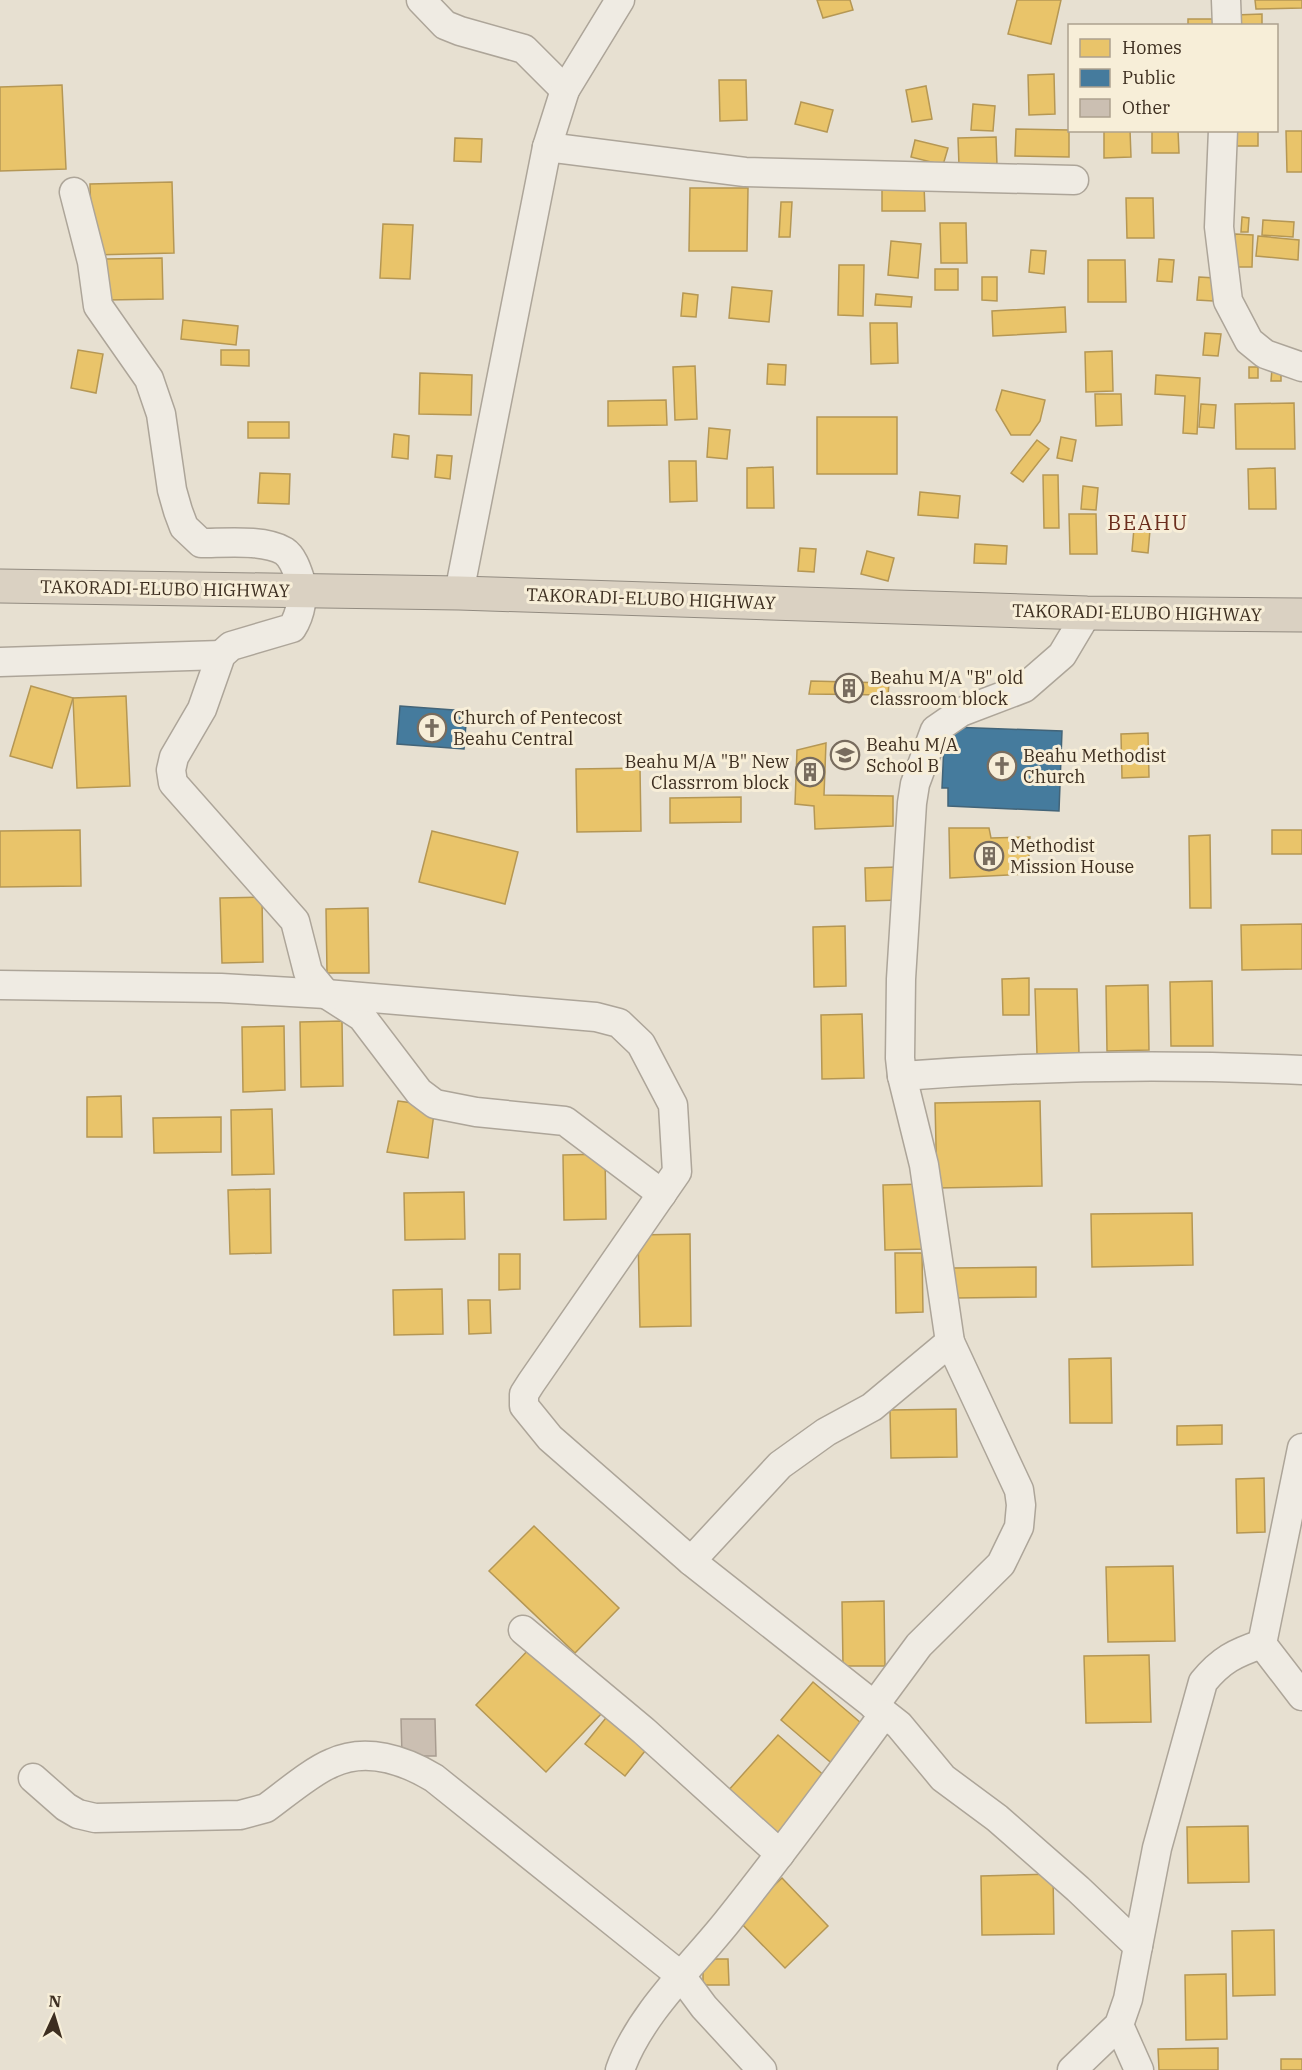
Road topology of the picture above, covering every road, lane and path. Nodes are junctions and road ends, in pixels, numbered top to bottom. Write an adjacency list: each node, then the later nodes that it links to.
1 (421, 0): 5 (street)
2 (620, 0): 5 (street)
3 (1226, 0): 4 (street)
4 (1227, 24)
5 (565, 90): 7 (street)
6 (1223, 132): 10 (street)
7 (547, 147): 8 (street); 13 (street)
8 (1074, 180)
9 (74, 192): 12 (street)
10 (1302, 367)
11 (0, 586): 12 (highway, TAKORADI-ELUBO HIGHWAY)
12 (303, 591): 13 (highway, TAKORADI-ELUBO HIGHWAY); 16 (street)
13 (459, 593): 14 (highway, TAKORADI-ELUBO HIGHWAY)
14 (1087, 613): 15 (highway, TAKORADI-ELUBO HIGHWAY); 21 (street)
15 (1302, 615)
16 (220, 655): 17 (street); 19 (street)
17 (0, 662)
18 (0, 985): 19 (street)
19 (326, 994): 22 (street); 22 (street)
20 (1302, 1070): 21 (street)
21 (902, 1076): 23 (street)
22 (662, 1194): 26 (street)
23 (950, 1342): 26 (street); 30 (street)
24 (1302, 1448): 25 (street)
25 (1293, 1536): 28 (street)
26 (691, 1561): 30 (street)
27 (523, 1630): 32 (street)
28 (1262, 1644): 29 (street); 33 (street)
29 (1302, 1696)
30 (879, 1710): 32 (street); 33 (street)
31 (33, 1778): 34 (street)
32 (780, 1854): 34 (street)
33 (1138, 1946): 35 (street)
34 (681, 1976): 36 (street); 37 (street)
35 (1119, 2025): 38 (street); 39 (street)
36 (620, 2070)
37 (762, 2070)
38 (1072, 2070)
39 (1139, 2070)

